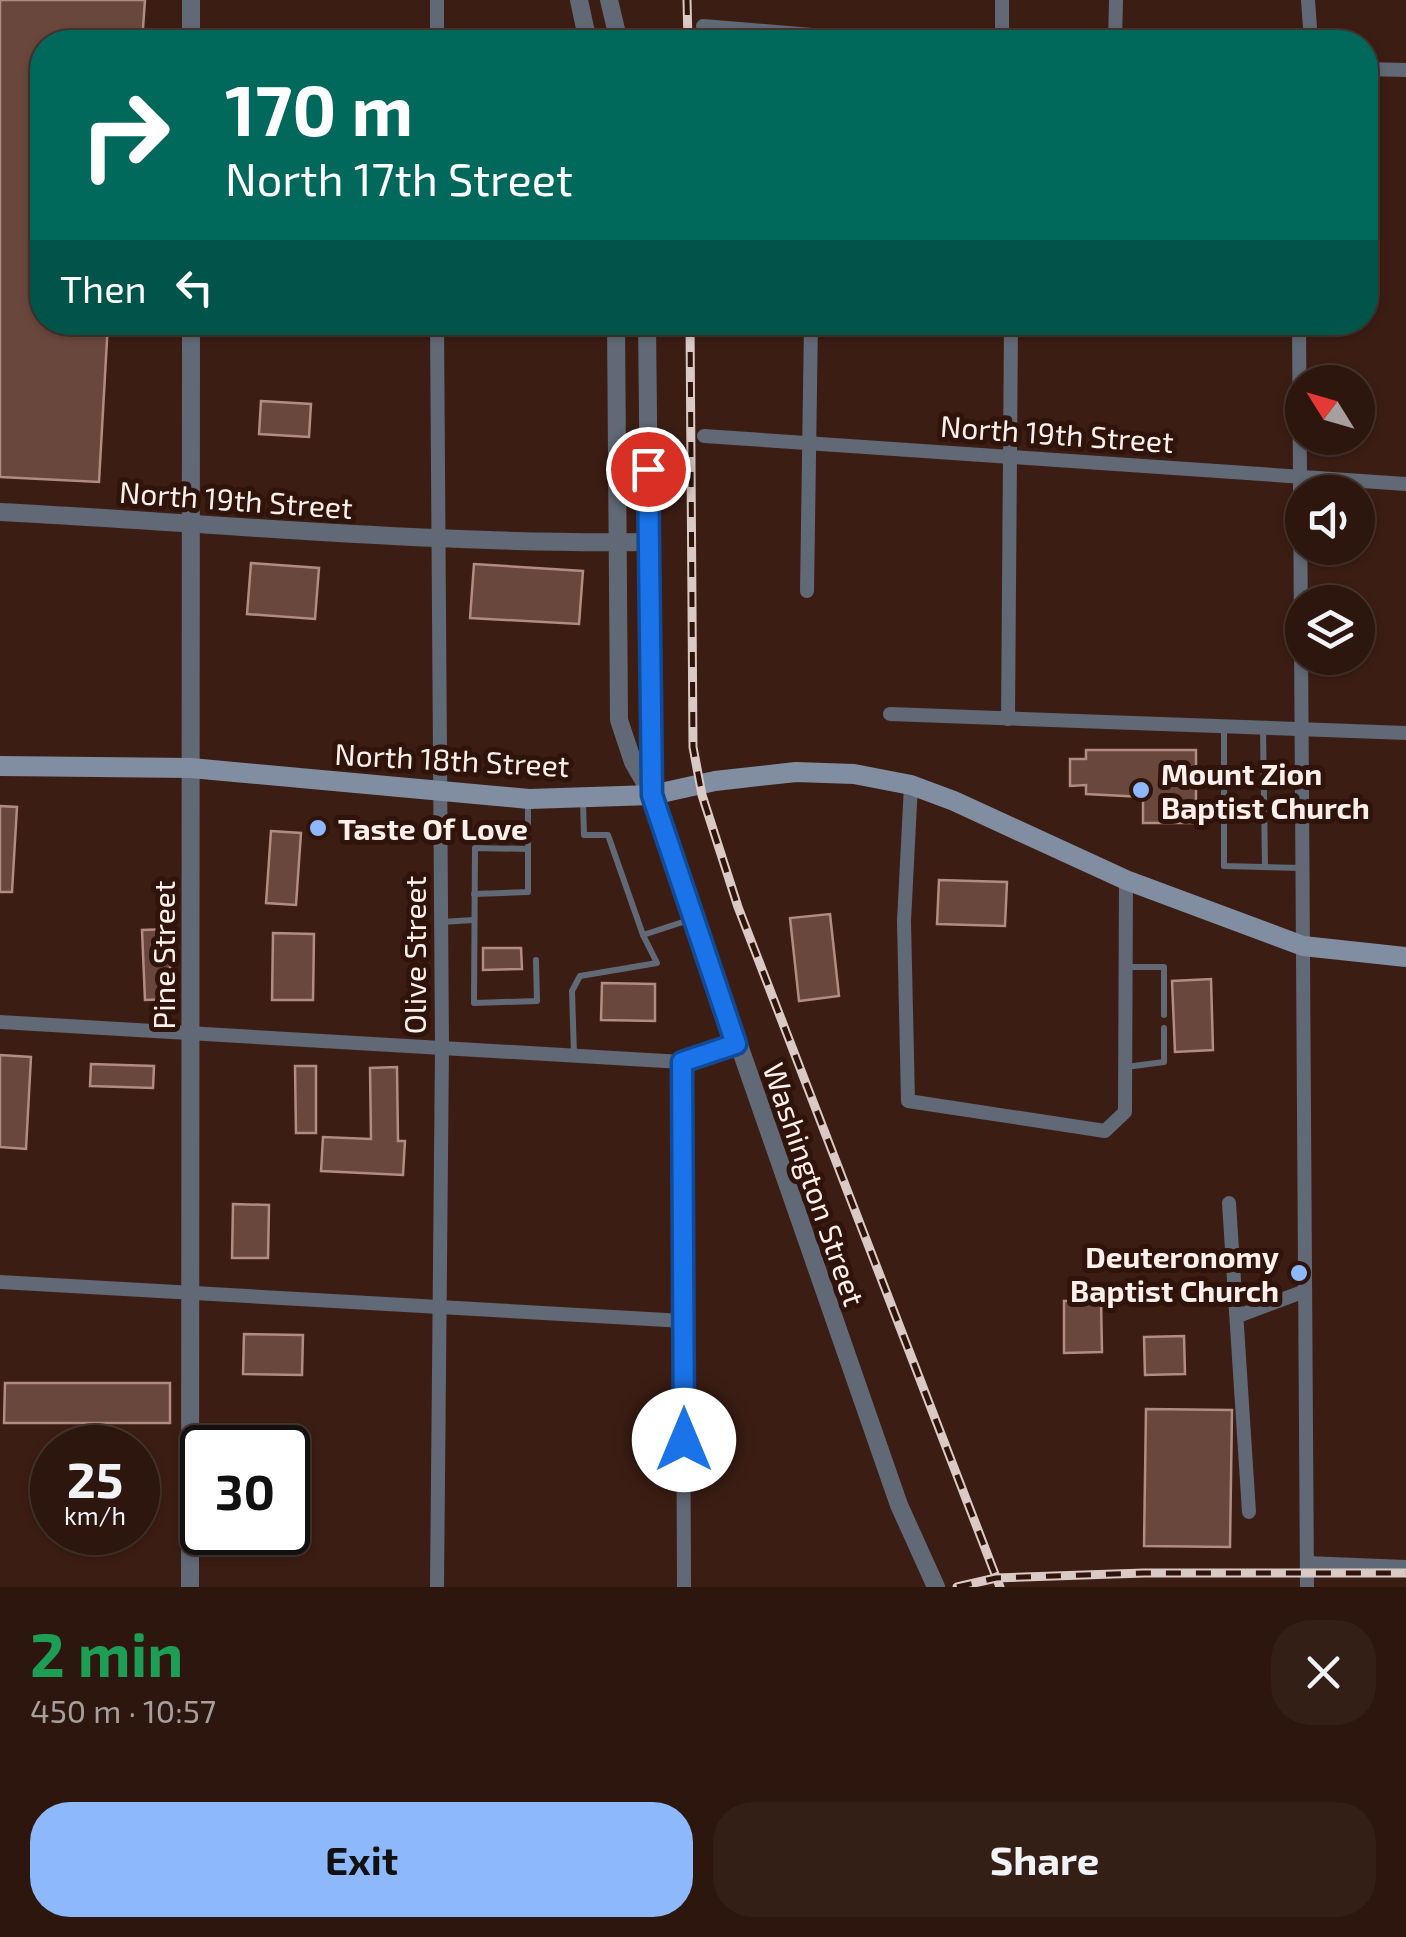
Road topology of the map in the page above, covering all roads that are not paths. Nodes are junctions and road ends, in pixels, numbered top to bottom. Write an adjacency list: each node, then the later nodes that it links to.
1 (191, 0): 9 (street)
2 (437, 0): 10 (street)
3 (579, 0): 11 (street)
4 (609, 0): 12 (street)
5 (1002, 0): 14 (street)
6 (1116, 0): 15 (street)
7 (1308, 0): 16 (street)
8 (703, 26): 13 (street)
9 (191, 30)
10 (437, 30)
11 (585, 30)
12 (616, 30)
13 (751, 30)
14 (1002, 30)
15 (1115, 30)
16 (1309, 30)
17 (1378, 69): 18 (street)
18 (1406, 70)
19 (190, 335): 34 (street, Pine Street)
20 (437, 335): 35 (street, Olive Street)
21 (616, 335): 37 (street, Washington Street)
22 (647, 335): 36 (street, Washington Street)
23 (810, 335): 27 (street)
24 (1011, 335): 28 (street)
25 (1299, 335): 29 (street)
26 (704, 436): 27 (street, North 19th Street)
27 (806, 443): 28 (street, North 19th Street); 39 (street)
28 (1012, 458): 30 (street, North 19th Street); 41 (street)
29 (1298, 475)
30 (1285, 476)
31 (1375, 482): 32 (street, North 19th Street)
32 (1406, 484)
33 (0, 512): 34 (street, North 19th Street)
34 (190, 522): 35 (street, North 19th Street); 47 (street, Pine Street)
35 (437, 541): 37 (street, North 19th Street); 49 (street, Olive Street)
36 (648, 542): 37 (street, North 19th Street); 50 (street, Washington Street)
37 (615, 543): 50 (street, Washington Street)
38 (1299, 565): 44 (street)
39 (806, 590)
40 (890, 714): 41 (street)
41 (1008, 718): 42 (street)
42 (1224, 726): 43 (street); 54 (lane)
43 (1263, 728): 44 (street); 54 (lane)
44 (1300, 729): 45 (street); 55 (street)
45 (1406, 733)
46 (0, 766): 47 (main road, North 18th Street)
47 (190, 768): 49 (main road, North 18th Street); 69 (street, Pine Street)
48 (911, 785): 50 (main road, North 18th Street); 56 (main road, North 18th Street); 74 (street)
49 (440, 794): 52 (main road, North 18th Street); 60 (street, Olive Street)
50 (652, 795): 51 (main road, North 18th Street); 58 (street, Washington Street)
51 (582, 797): 52 (main road, North 18th Street); 61 (lane)
52 (528, 799): 53 (lane)
53 (528, 848): 57 (lane); 57 (lane)
54 (1264, 867): 55 (lane)
55 (1302, 868): 62 (street)
56 (1126, 880): 62 (main road, North 18th Street); 65 (street)
57 (474, 894): 59 (lane)
58 (694, 918): 61 (lane); 70 (street, Washington Street)
59 (473, 920): 60 (lane); 64 (lane)
60 (440, 922): 71 (street, Olive Street)
61 (643, 935): 72 (lane)
62 (1303, 946): 63 (main road, North 18th Street); 77 (street)
63 (1406, 958)
64 (536, 960)
65 (1124, 967): 66 (lane); 74 (street)
66 (1164, 1015)
67 (0, 1022): 69 (street)
68 (1164, 1028): 74 (lane)
69 (190, 1033): 71 (street); 78 (street, Pine Street)
70 (736, 1044): 73 (street); 88 (street, Washington Street)
71 (442, 1048): 72 (street); 79 (street, Olive Street)
72 (574, 1056): 73 (street)
73 (682, 1062): 81 (street)
74 (1125, 1067)
75 (1230, 1203): 80 (street)
76 (0, 1282): 78 (street)
77 (1304, 1291): 80 (street); 83 (street)
78 (190, 1292): 79 (street); 85 (street, Pine Street)
79 (437, 1307): 81 (street); 86 (street, Olive Street)
80 (1238, 1316): 82 (street)
81 (684, 1321): 87 (street)
82 (1249, 1512)
83 (1307, 1563): 84 (street); 89 (street)
84 (1406, 1567)
85 (190, 1587)
86 (436, 1587)
87 (684, 1587)
88 (936, 1587)
89 (1307, 1587)

